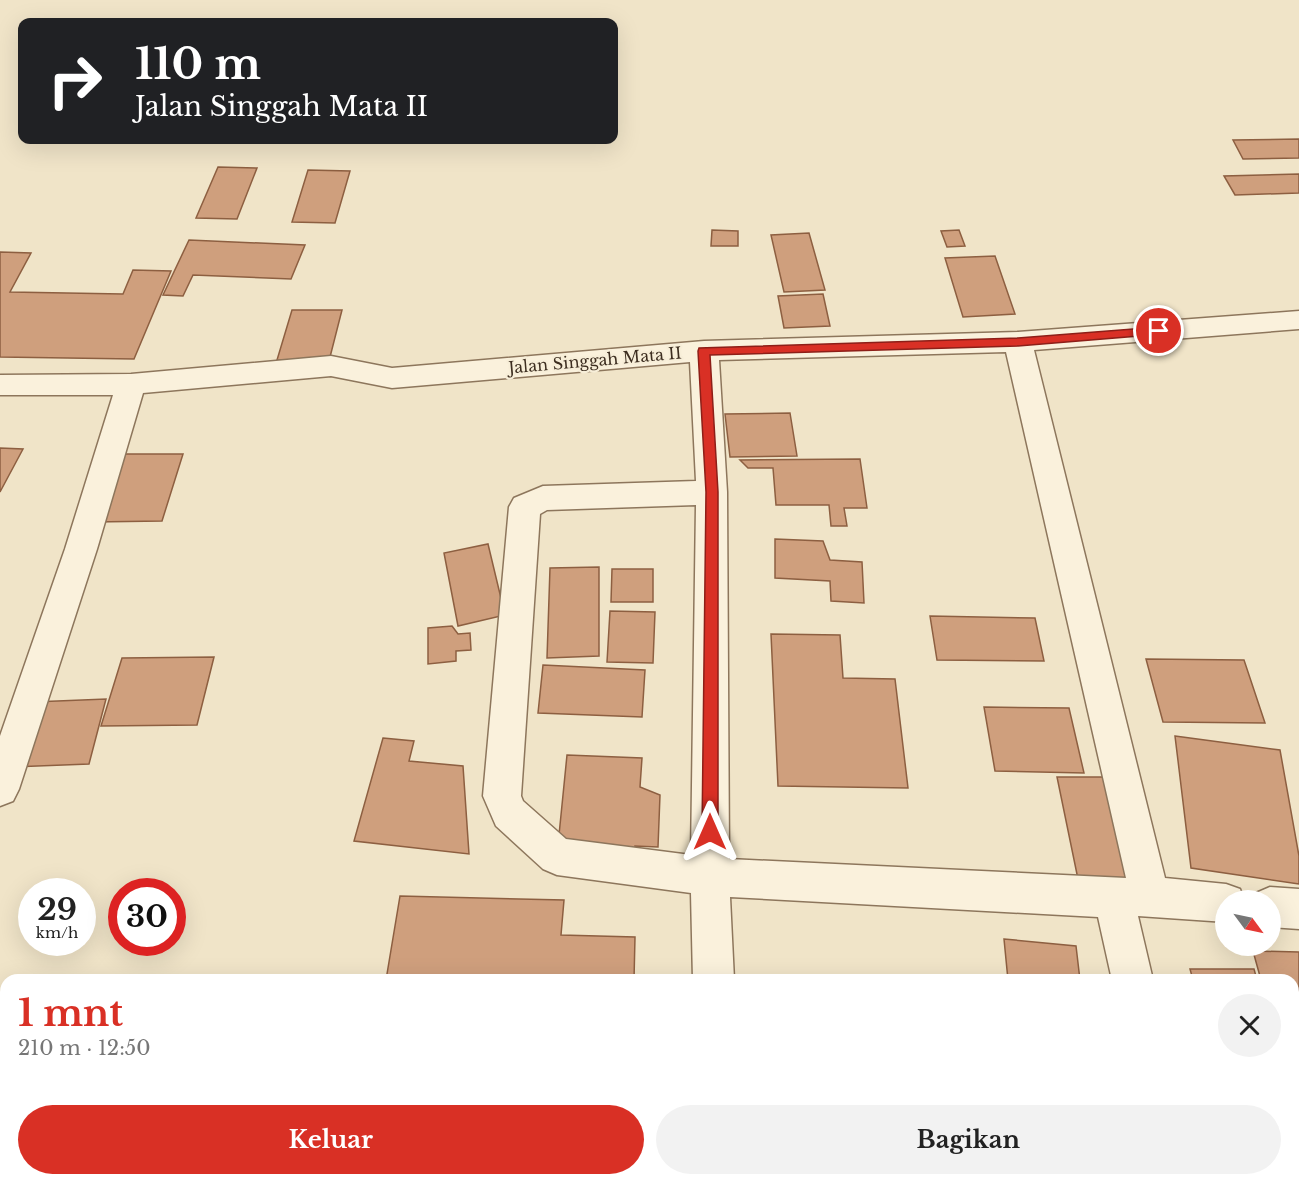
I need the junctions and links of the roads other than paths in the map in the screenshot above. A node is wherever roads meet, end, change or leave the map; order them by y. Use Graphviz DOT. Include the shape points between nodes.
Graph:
graph roads {
  1 [pos="1299,320"];
  2 [pos="1018,342"];
  3 [pos="704,351"];
  4 [pos="131,384"];
  5 [pos="0,385"];
  6 [pos="712,492"];
  7 [pos="0,789"];
  8 [pos="710,877"];
  9 [pos="1132,897"];
  10 [pos="1215,902"];
  11 [pos="1281,908"];
  12 [pos="1299,909"];
  13 [pos="714,974"];
  14 [pos="1133,974"];
  1 -- 2 [label="street, Jalan Singgah Mata II"];
  2 -- 3 [label="street, Jalan Singgah Mata II"];
  2 -- 9 [label="street"];
  3 -- 4 [label="street, Jalan Singgah Mata II" via="392,378 331,366"];
  3 -- 6 [label="street"];
  4 -- 5 [label="street, Jalan Singgah Mata II"];
  4 -- 7 [label="street" via="81,549"];
  6 -- 8 [label="street"];
  6 -- 8 [label="street" via="543,498 525,507 502,796 509,813 557,856"];
  8 -- 9 [label="street"];
  8 -- 13 [label="street"];
  9 -- 10 [label="street"];
  9 -- 14 [label="street"];
  11 -- 12 [label="street"];
}
